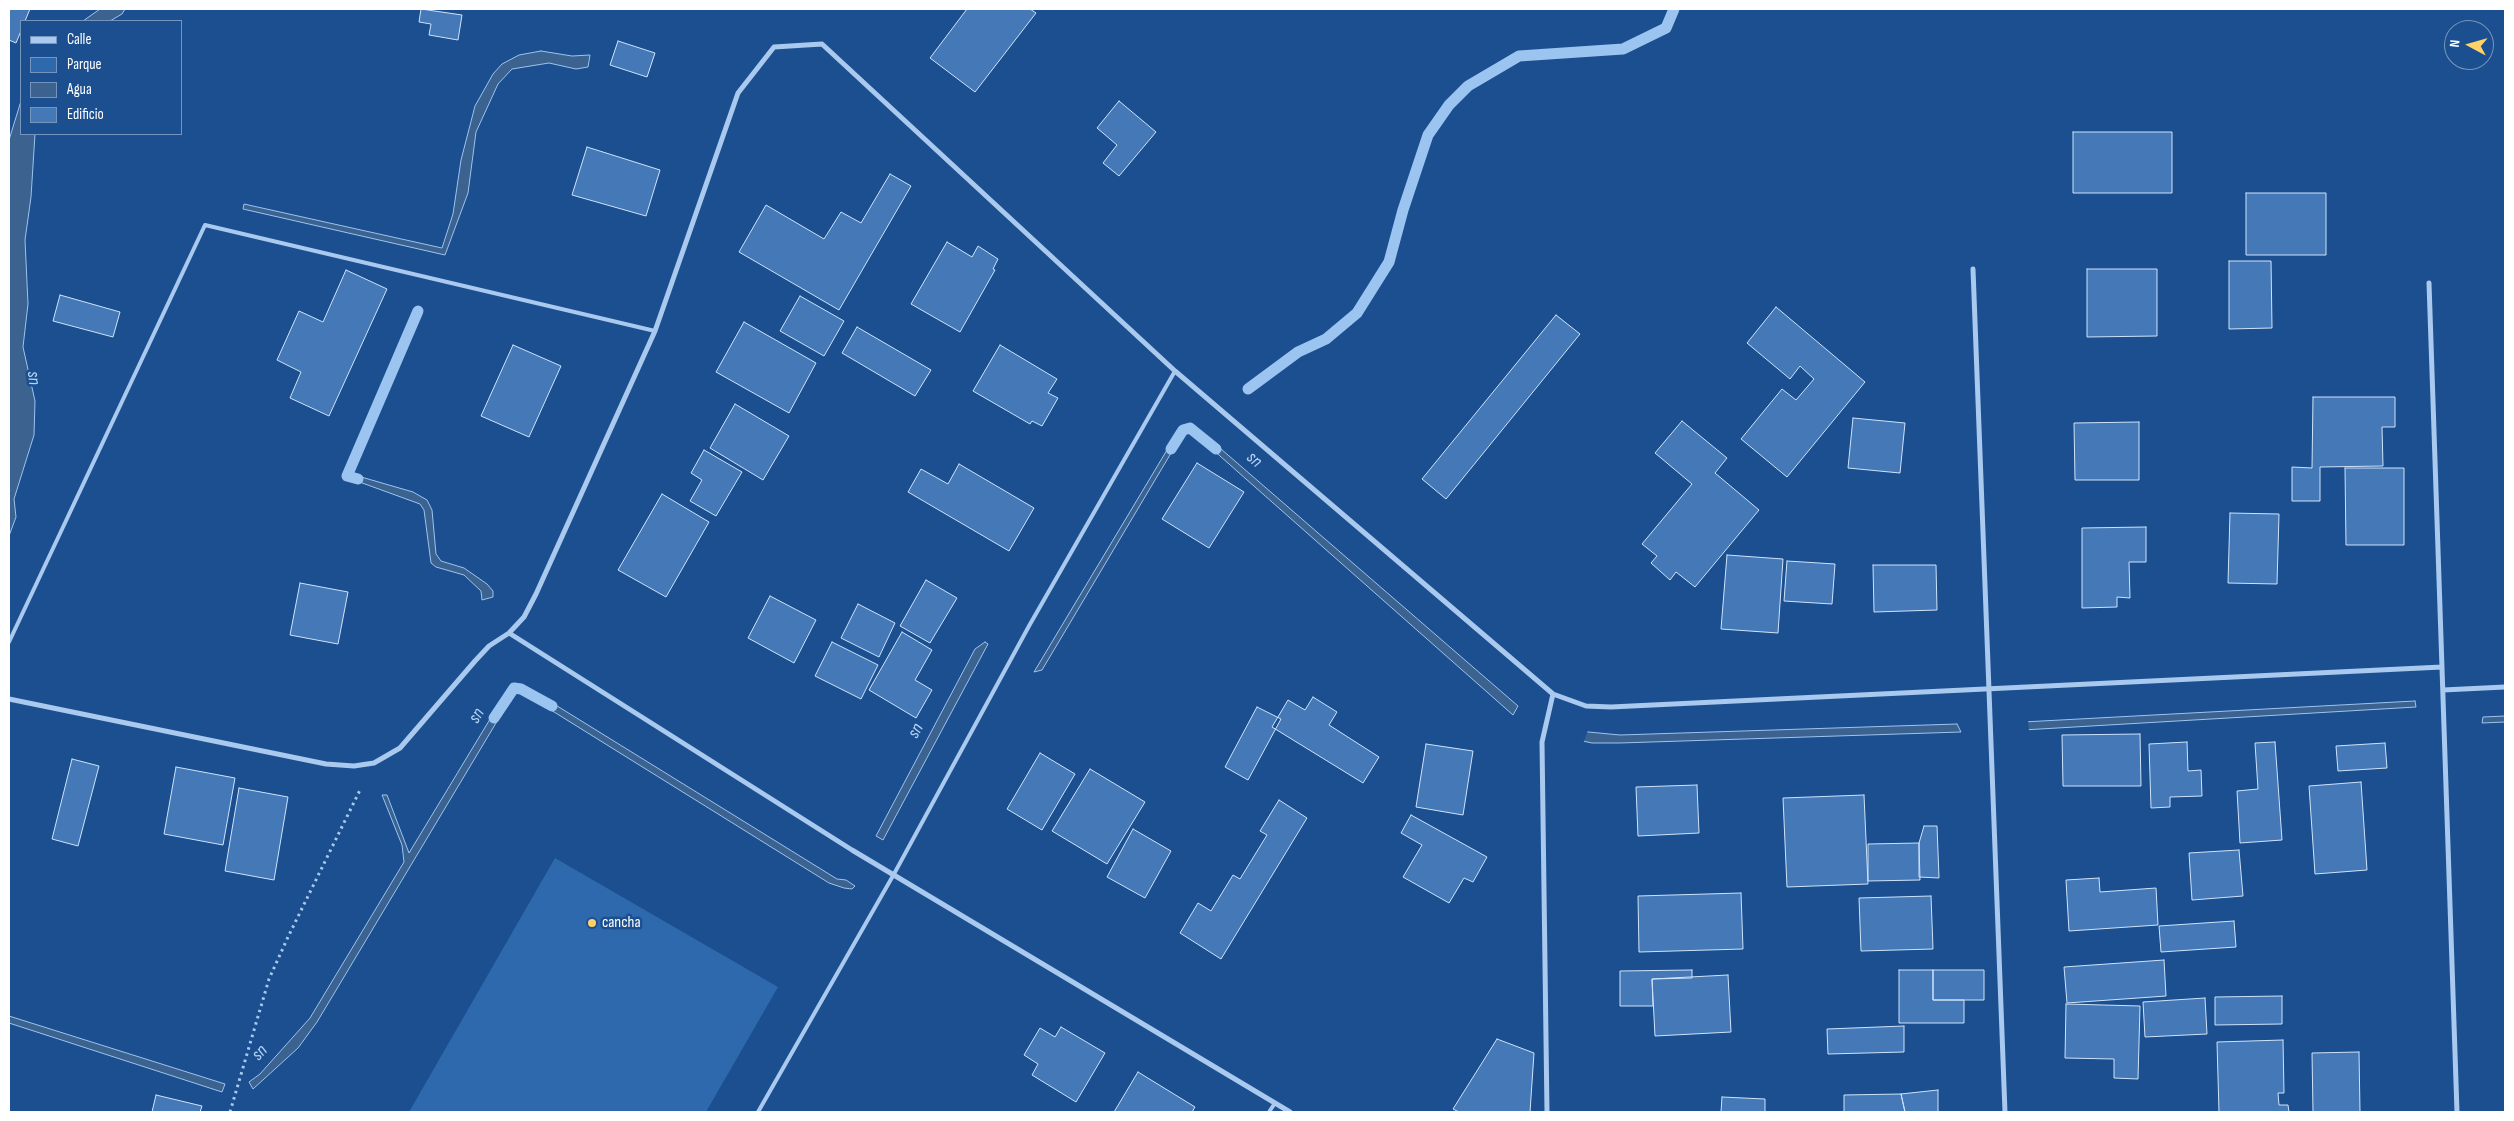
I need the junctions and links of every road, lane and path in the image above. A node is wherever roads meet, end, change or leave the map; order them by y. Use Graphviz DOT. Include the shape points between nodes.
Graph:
graph roads {
  1 [pos="1973,269"];
  2 [pos="2429,283"];
  3 [pos="655,331"];
  4 [pos="1175,371"];
  5 [pos="509,633"];
  6 [pos="9,642"];
  7 [pos="2442,667"];
  8 [pos="2505,687"];
  9 [pos="1989,688"];
  10 [pos="2443,690"];
  11 [pos="1553,694"];
  12 [pos="9,699"];
  13 [pos="374,763"];
  14 [pos="894,874"];
  15 [pos="1275,1103"];
  16 [pos="230,1112"];
  17 [pos="758,1112"];
  18 [pos="1270,1112"];
  19 [pos="1290,1112"];
  20 [pos="1547,1112"];
  21 [pos="2005,1112"];
  22 [pos="2457,1112"];
  1 -- 9 [label="street"];
  2 -- 7 [label="street"];
  3 -- 4 [label="street" via="738,93 774,47 822,44"];
  3 -- 5 [label="street" via="536,594 524,617"];
  3 -- 6 [label="lane" via="205,225"];
  4 -- 11 [label="street"];
  4 -- 14 [label="lane" via="1029,626"];
  5 -- 13 [label="street" via="489,646 400,748"];
  5 -- 14 [label="street"];
  7 -- 9 [label="street"];
  7 -- 10 [label="street"];
  8 -- 10 [label="street"];
  9 -- 11 [label="street" via="1611,707 1586,706"];
  9 -- 21 [label="street"];
  10 -- 22 [label="street"];
  11 -- 20 [label="street" via="1542,742"];
  12 -- 13 [label="street" via="326,764 354,766"];
  13 -- 16 [label="path" via="269,979"];
  14 -- 15 [label="street"];
  14 -- 17 [label="lane"];
  15 -- 18 [label="lane"];
  15 -- 19 [label="street"];
}
